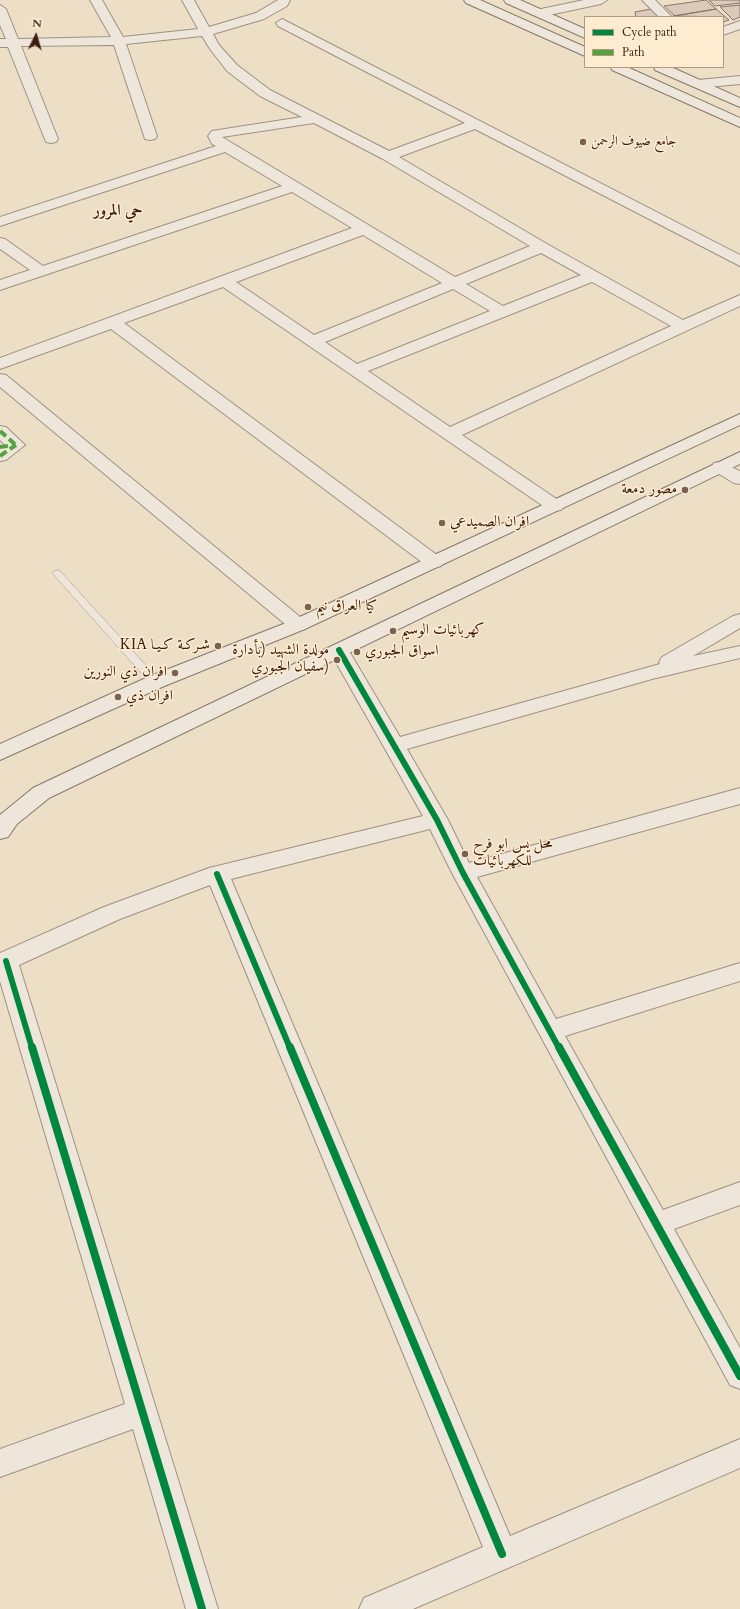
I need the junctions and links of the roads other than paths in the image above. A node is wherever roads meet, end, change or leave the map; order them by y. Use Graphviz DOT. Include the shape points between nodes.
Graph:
graph roads {
  1 [pos="96,0"];
  2 [pos="188,0"];
  3 [pos="284,0"];
  4 [pos="470,0"];
  5 [pos="509,0"];
  6 [pos="601,0"];
  7 [pos="648,0"];
  8 [pos="481,5"];
  9 [pos="0,10"];
  10 [pos="540,13"];
  11 [pos="665,16"];
  12 [pos="552,19"];
  13 [pos="282,23"];
  14 [pos="740,25"];
  15 [pos="527,26"];
  16 [pos="724,31"];
  17 [pos="206,32"];
  18 [pos="584,34"];
  19 [pos="119,41"];
  20 [pos="6,43"];
  21 [pos="584,52"];
  22 [pos="619,68"];
  23 [pos="662,68"];
  24 [pos="740,80"];
  25 [pos="698,84"];
  26 [pos="740,103"];
  27 [pos="316,119"];
  28 [pos="740,123"];
  29 [pos="475,124"];
  30 [pos="150,136"];
  31 [pos="51,139"];
  32 [pos="226,147"];
  33 [pos="388,156"];
  34 [pos="294,187"];
  35 [pos="0,222"];
  36 [pos="364,229"];
  37 [pos="0,242"];
  38 [pos="542,247"];
  39 [pos="740,261"];
  40 [pos="41,271"];
  41 [pos="592,276"];
  42 [pos="225,280"];
  43 [pos="454,283"];
  44 [pos="0,285"];
  45 [pos="740,300"];
  46 [pos="502,312"];
  47 [pos="112,322"];
  48 [pos="684,327"];
  49 [pos="313,340"];
  50 [pos="0,364"];
  51 [pos="356,370"];
  52 [pos="0,379"];
  53 [pos="740,419"];
  54 [pos="0,431"];
  55 [pos="449,434"];
  56 [pos="8,446"];
  57 [pos="0,456"];
  58 [pos="740,457"];
  59 [pos="720,467"];
  60 [pos="740,479"];
  61 [pos="555,506"];
  62 [pos="434,562"];
  63 [pos="57,573"];
  64 [pos="740,620"];
  65 [pos="298,626"];
  66 [pos="339,650"];
  67 [pos="740,652"];
  68 [pos="649,673"];
  69 [pos="155,682"];
  70 [pos="393,746"];
  71 [pos="0,753"];
  72 [pos="740,796"];
  73 [pos="437,820"];
  74 [pos="0,831"];
  75 [pos="463,873"];
  76 [pos="217,874"];
  77 [pos="3,964"];
  78 [pos="740,972"];
  79 [pos="550,1031"];
  80 [pos="740,1193"];
  81 [pos="656,1224"];
  82 [pos="740,1376"];
  83 [pos="142,1412"];
  84 [pos="740,1453"];
  85 [pos="0,1463"];
  86 [pos="502,1554"];
  87 [pos="202,1609"];
  88 [pos="375,1609"];
  1 -- 19 [label="street"];
  2 -- 17 [label="street"];
  3 -- 17 [label="street" via="283,4 260,16"];
  4 -- 8 [label="street"];
  5 -- 8 [label="street" via="500,6"];
  5 -- 10 [label="street"];
  6 -- 10 [label="street"];
  7 -- 11 [label="street"];
  8 -- 15 [label="street"];
  9 -- 20 [label="street"];
  10 -- 12 [label="street"];
  12 -- 15 [label="street" via="538,16 529,18 523,22"];
  12 -- 18 [label="street"];
  13 -- 29 [label="street"];
  14 -- 16 [label="street"];
  15 -- 21 [label="street"];
  17 -- 19 [label="street"];
  17 -- 27 [label="street" via="232,68 265,93"];
  19 -- 20 [label="street"];
  19 -- 30 [label="street"];
  20 -- 31 [label="street"];
  22 -- 28 [label="street"];
  23 -- 25 [label="street"];
  24 -- 25 [label="street"];
  25 -- 26 [label="street"];
  27 -- 32 [label="street" via="217,134 217,142"];
  27 -- 33 [label="street"];
  29 -- 33 [label="street"];
  29 -- 39 [label="street"];
  32 -- 34 [label="street"];
  32 -- 35 [label="street"];
  33 -- 38 [label="street"];
  34 -- 36 [label="street"];
  34 -- 40 [label="street"];
  36 -- 42 [label="street"];
  36 -- 43 [label="street"];
  37 -- 40 [label="street"];
  38 -- 41 [label="street"];
  38 -- 43 [label="street"];
  40 -- 44 [label="street"];
  41 -- 46 [label="street"];
  41 -- 48 [label="street"];
  42 -- 47 [label="street"];
  42 -- 49 [label="street"];
  43 -- 46 [label="street"];
  43 -- 49 [label="street"];
  45 -- 48 [label="street"];
  46 -- 51 [label="street"];
  47 -- 50 [label="street"];
  47 -- 62 [label="street"];
  48 -- 55 [label="street"];
  49 -- 51 [label="street"];
  51 -- 55 [label="street"];
  52 -- 65 [label="street"];
  53 -- 61 [label="street"];
  54 -- 56 [label="street"];
  55 -- 61 [label="street"];
  56 -- 57 [label="street"];
  58 -- 59 [label="street"];
  59 -- 60 [label="street"];
  59 -- 66 [label="street"];
  61 -- 62 [label="street"];
  62 -- 65 [label="street"];
  63 -- 69 [label="lane"];
  64 -- 68 [label="street"];
  65 -- 69 [label="street"];
  66 -- 70 [label="street"];
  66 -- 74 [label="street" via="41,793 9,819"];
  67 -- 68 [label="street"];
  68 -- 70 [label="street"];
  69 -- 71 [label="street"];
  70 -- 73 [label="street"];
  72 -- 75 [label="street"];
  73 -- 75 [label="street"];
  73 -- 76 [label="street"];
  75 -- 79 [label="street"];
  76 -- 77 [label="street" via="112,913"];
  76 -- 86 [label="street"];
  77 -- 83 [label="street"];
  78 -- 79 [label="street"];
  79 -- 81 [label="street"];
  80 -- 81 [label="street"];
  81 -- 82 [label="street"];
  83 -- 85 [label="street"];
  83 -- 87 [label="street"];
  84 -- 86 [label="street"];
  86 -- 88 [label="street"];
}
